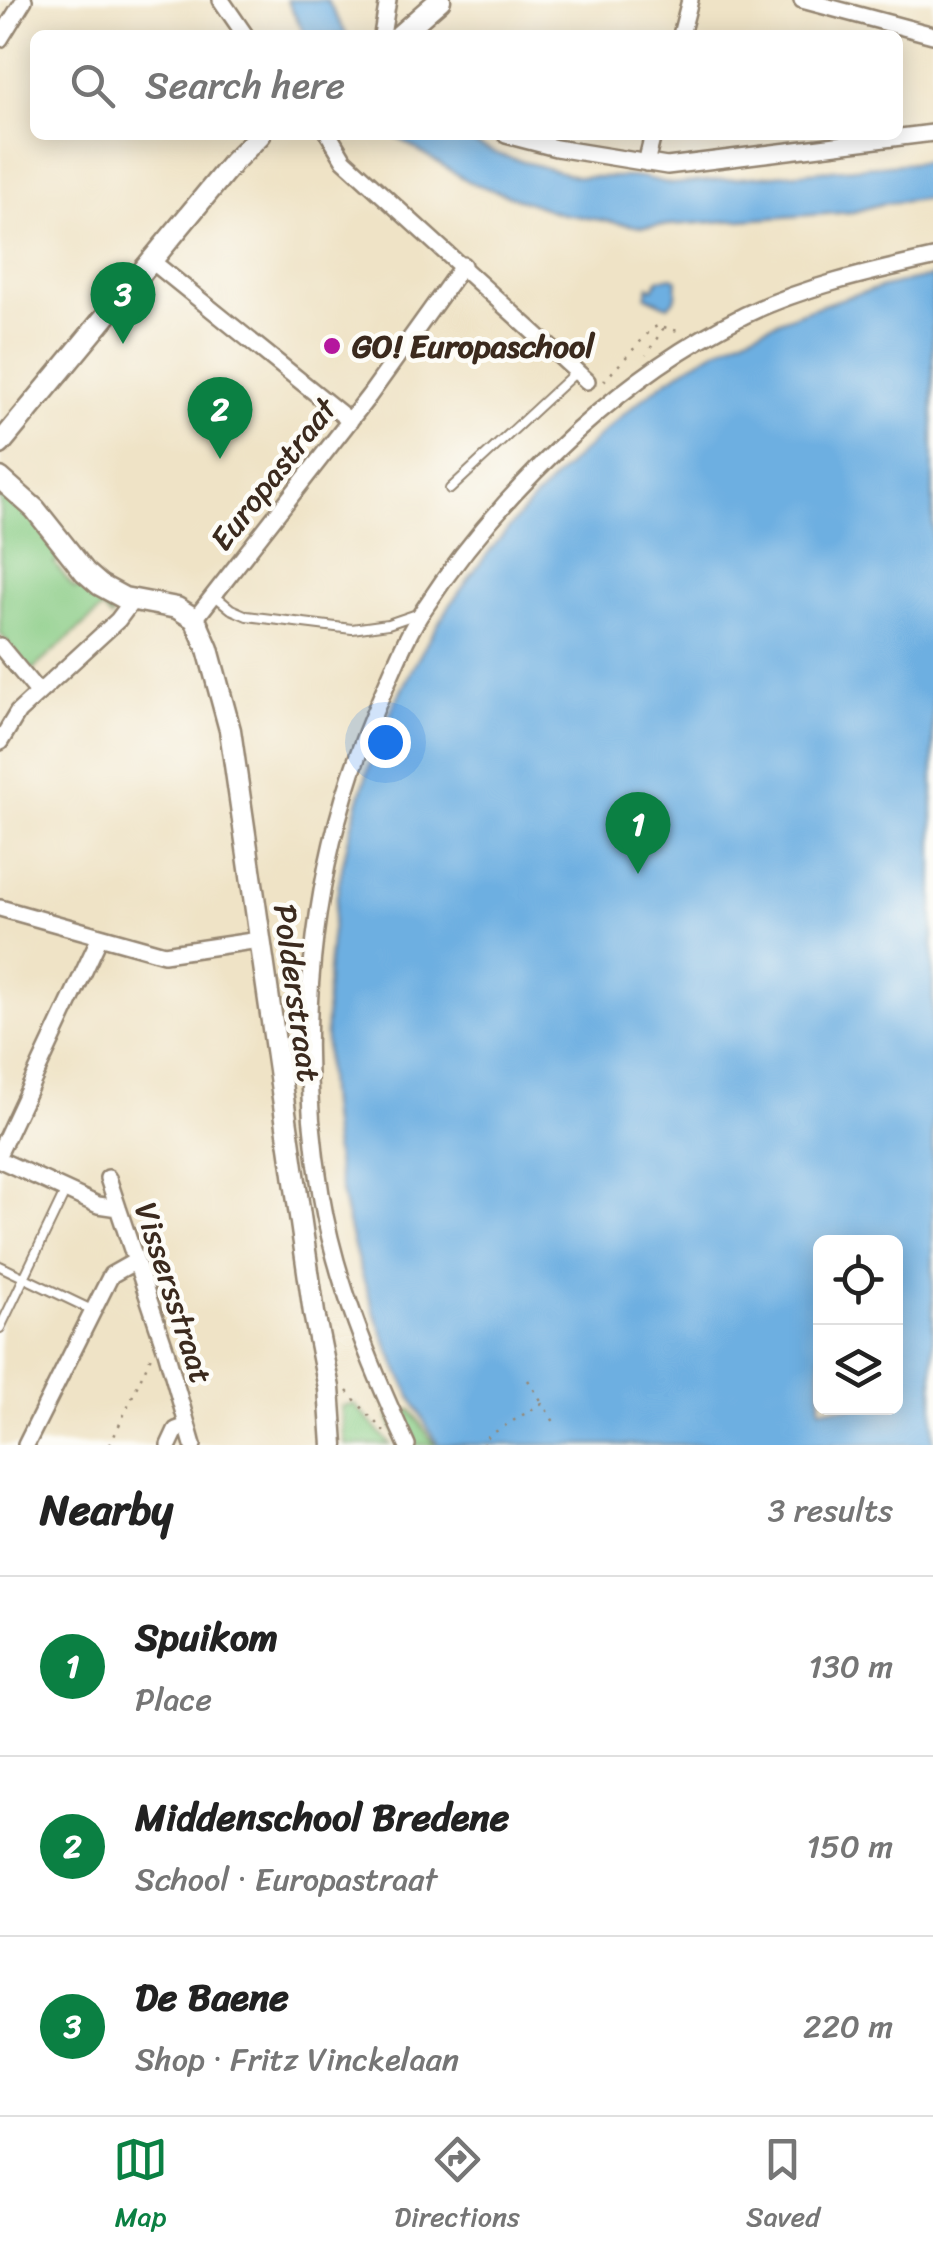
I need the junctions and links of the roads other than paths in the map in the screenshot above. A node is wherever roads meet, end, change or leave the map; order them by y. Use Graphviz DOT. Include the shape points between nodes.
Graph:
graph roads {
  1 [pos="24,0"];
  2 [pos="221,0"];
  3 [pos="388,0"];
  4 [pos="440,0"];
  5 [pos="690,0"];
  6 [pos="802,0"];
  7 [pos="242,30"];
  8 [pos="383,30"];
  9 [pos="406,30"];
  10 [pos="682,30"];
  11 [pos="933,35"];
  12 [pos="0,40"];
  13 [pos="933,133"];
  14 [pos="903,137"];
  15 [pos="255,140"];
  16 [pos="332,140"];
  17 [pos="525,140"];
  18 [pos="653,140"];
  19 [pos="882,140"];
  20 [pos="646,163"];
  21 [pos="933,258"];
  22 [pos="152,262"];
  23 [pos="463,265"];
  24 [pos="582,376"];
  25 [pos="350,421"];
  26 [pos="0,444"];
  27 [pos="0,478"];
  28 [pos="450,490"];
  29 [pos="214,595"];
  30 [pos="132,600"];
  31 [pos="422,612"];
  32 [pos="195,619"];
  33 [pos="0,646"];
  34 [pos="38,692"];
  35 [pos="0,742"];
  36 [pos="0,908"];
  37 [pos="100,937"];
  38 [pos="259,940"];
  39 [pos="0,1151"];
  40 [pos="0,1160"];
  41 [pos="108,1178"];
  42 [pos="66,1190"];
  43 [pos="118,1208"];
  44 [pos="134,1262"];
  45 [pos="0,1266"];
  46 [pos="24,1278"];
  47 [pos="94,1311"];
  48 [pos="0,1328"];
  49 [pos="187,1426"];
  50 [pos="26,1445"];
  51 [pos="168,1445"];
  52 [pos="193,1445"];
  53 [pos="333,1445"];
  54 [pos="407,1445"];
  1 -- 12 [label="street"];
  2 -- 7 [label="street"];
  3 -- 8 [label="street"];
  4 -- 9 [label="street"];
  5 -- 10 [label="street"];
  6 -- 11 [label="street"];
  13 -- 14 [label="street"];
  15 -- 22 [label="street"];
  16 -- 23 [label="street" via="344,160"];
  17 -- 20 [label="street"];
  18 -- 20 [label="street"];
  19 -- 20 [label="street" via="705,164"];
  21 -- 31 [label="street" via="747,314 625,388 549,456 473,539"];
  22 -- 25 [label="street"];
  22 -- 26 [label="street"];
  23 -- 24 [label="street"];
  23 -- 25 [label="street, Europastraat"];
  24 -- 28 [label="lane"];
  25 -- 29 [label="street, Europastraat"];
  27 -- 30 [label="street" via="92,579"];
  29 -- 31 [label="lane" via="247,616 352,629"];
  29 -- 32 [label="street, Europastraat"];
  30 -- 32 [label="street" via="168,604"];
  30 -- 34 [label="street"];
  31 -- 54 [label="street" via="376,707 338,814 318,916 307,1054 321,1196 336,1257"];
  32 -- 38 [label="street, Polderstraat" via="227,716"];
  33 -- 34 [label="street"];
  34 -- 35 [label="street"];
  36 -- 37 [label="street"];
  37 -- 38 [label="street" via="164,954"];
  37 -- 39 [label="street"];
  38 -- 53 [label="street, Polderstraat"];
  40 -- 42 [label="street"];
  41 -- 43 [label="street, Vissersstraat"];
  42 -- 43 [label="street"];
  42 -- 46 [label="lane"];
  43 -- 44 [label="street, Vissersstraat"];
  44 -- 47 [label="street" via="111,1275"];
  44 -- 49 [label="street, Vissersstraat"];
  45 -- 46 [label="lane"];
  46 -- 47 [label="lane"];
  46 -- 48 [label="lane"];
  47 -- 50 [label="street"];
  49 -- 51 [label="street, Vissersstraat"];
  49 -- 52 [label="street, Vissersstraat"];
}
